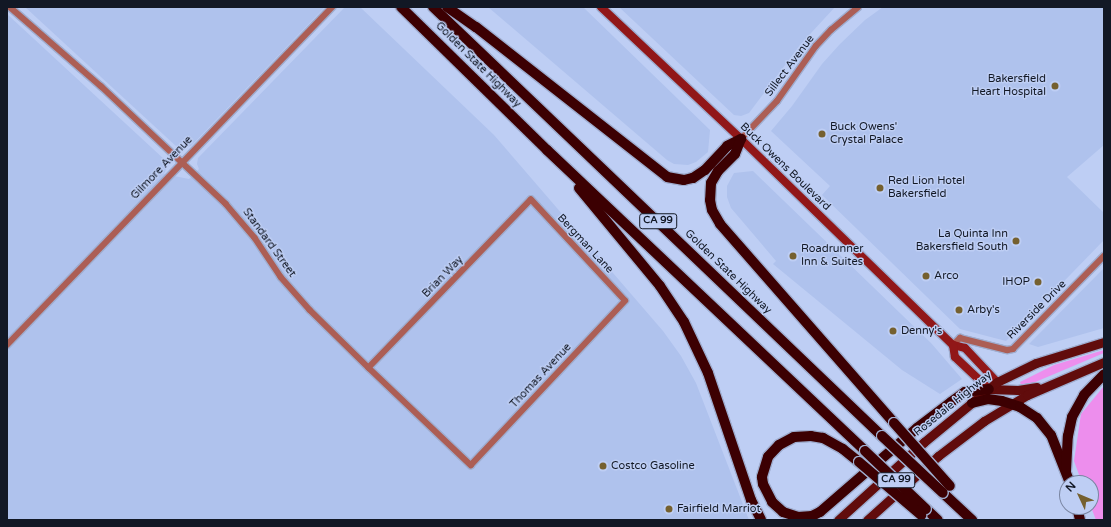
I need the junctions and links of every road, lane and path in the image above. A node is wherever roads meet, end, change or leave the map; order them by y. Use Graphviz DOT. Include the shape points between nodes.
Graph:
graph roads {
  1 [pos="10,7"];
  2 [pos="332,7"];
  3 [pos="402,7"];
  4 [pos="433,7"];
  5 [pos="447,7"];
  6 [pos="601,7"];
  7 [pos="858,7"];
  8 [pos="741,139"];
  9 [pos="547,150"];
  10 [pos="182,161"];
  11 [pos="531,200"];
  12 [pos="1104,256"];
  13 [pos="625,301"];
  14 [pos="1104,342"];
  15 [pos="7,345"];
  16 [pos="952,345"];
  17 [pos="1104,362"];
  18 [pos="369,368"];
  19 [pos="1104,374"];
  20 [pos="1046,386"];
  21 [pos="994,390"];
  22 [pos="972,403"];
  23 [pos="1012,404"];
  24 [pos="984,421"];
  25 [pos="471,465"];
  26 [pos="1066,471"];
  27 [pos="1067,475"];
  28 [pos="946,490"];
  29 [pos="925,515"];
  30 [pos="761,520"];
  31 [pos="838,520"];
  32 [pos="867,520"];
  33 [pos="938,520"];
  34 [pos="972,520"];
  1 -- 10 [label="street, Standard Street"];
  2 -- 10 [label="street, Gilmore Avenue"];
  3 -- 9 [label="highway, Golden State Highway / CA 99"];
  4 -- 28 [label="highway, Golden State Highway / CA 99, bridge" via="882,436"];
  5 -- 8 [label="highway" via="667,177 684,180 693,178 705,170 727,146"];
  6 -- 8 [label="main road, Buck Owens Boulevard"];
  7 -- 8 [label="street, Sillect Avenue" via="816,46 777,101"];
  8 -- 16 [label="main road, Buck Owens Boulevard"];
  8 -- 28 [label="highway, bridge" via="735,154 718,171 711,183 712,210 730,235 894,423"];
  9 -- 29 [label="highway, Golden State Highway / CA 99, bridge" via="865,451"];
  9 -- 30 [label="highway" via="660,286 684,322 708,373 751,500"];
  10 -- 15 [label="street, Gilmore Avenue"];
  10 -- 18 [label="street, Standard Street" via="241,220 300,299"];
  11 -- 13 [label="street, Bergman Lane"];
  11 -- 18 [label="street, Brian Way"];
  12 -- 16 [label="street, Riverside Drive" via="1013,349 1007,350 960,338"];
  13 -- 25 [label="street, Thomas Avenue"];
  14 -- 21 [label="main road, Rosedale Highway" via="1036,363"];
  16 -- 21 [label="main road, Buck Owens Boulevard" via="954,358"];
  16 -- 21 [label="main road, Buck Owens Boulevard" via="965,348"];
  17 -- 20 [label="main road"];
  18 -- 25 [label="street, Standard Street"];
  19 -- 26 [label="highway" via="1084,395 1072,417"];
  20 -- 21 [label="main road"];
  20 -- 23 [label="main road"];
  21 -- 22 [label="highway"];
  21 -- 23 [label="highway"];
  21 -- 24 [label="main road"];
  21 -- 29 [label="highway, bridge" via="965,392 917,428 820,512 812,516 798,517 783,512 772,502 762,477 768,457 779,445 794,437 822,438 843,449 860,462"];
  22 -- 31 [label="main road, Rosedale Highway" via="924,442"];
  23 -- 24 [label="main road"];
  23 -- 26 [label="highway" via="1029,412 1045,426"];
  24 -- 32 [label="main road" via="938,456"];
  26 -- 27 [label="highway"];
  28 -- 34 [label="highway, Golden State Highway / CA 99" via="957,506"];
  29 -- 33 [label="highway, Golden State Highway / CA 99"];
}
